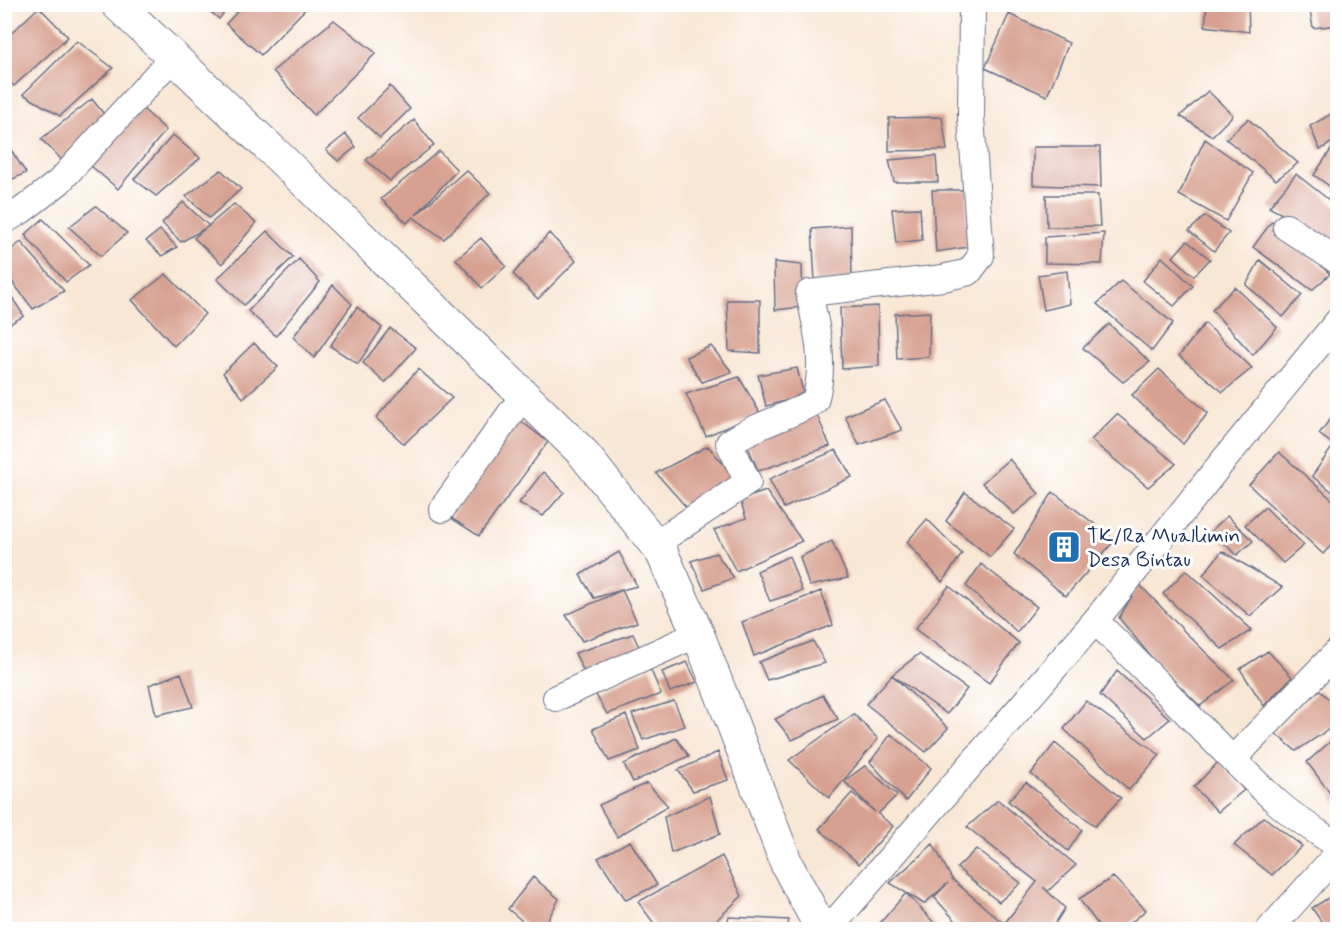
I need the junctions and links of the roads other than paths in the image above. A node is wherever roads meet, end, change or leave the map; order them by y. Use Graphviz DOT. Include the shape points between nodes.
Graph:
graph roads {
  1 [pos="117,4"];
  2 [pos="972,4"];
  3 [pos="174,56"];
  4 [pos="4,221"];
  5 [pos="1286,227"];
  6 [pos="1338,261"];
  7 [pos="1338,321"];
  8 [pos="523,396"];
  9 [pos="442,509"];
  10 [pos="655,544"];
  11 [pos="1095,621"];
  12 [pos="698,634"];
  13 [pos="1338,651"];
  14 [pos="556,698"];
  15 [pos="1233,759"];
  16 [pos="1338,846"];
  17 [pos="1338,853"];
  18 [pos="822,930"];
  19 [pos="828,930"];
  20 [pos="1269,930"];
  1 -- 3 [label="street"];
  2 -- 10 [label="street" via="971,118 981,256 969,272 943,278 809,293 819,343 821,382 815,401 729,443 748,482"];
  3 -- 4 [label="street" via="59,182"];
  3 -- 8 [label="street"];
  5 -- 6 [label="street"];
  7 -- 11 [label="street"];
  8 -- 9 [label="street"];
  8 -- 10 [label="street" via="582,452"];
  10 -- 12 [label="street"];
  11 -- 15 [label="street"];
  11 -- 19 [label="street"];
  12 -- 14 [label="street"];
  12 -- 18 [label="street" via="787,866"];
  13 -- 15 [label="street"];
  15 -- 16 [label="street" via="1280,805"];
  17 -- 20 [label="street"];
}
